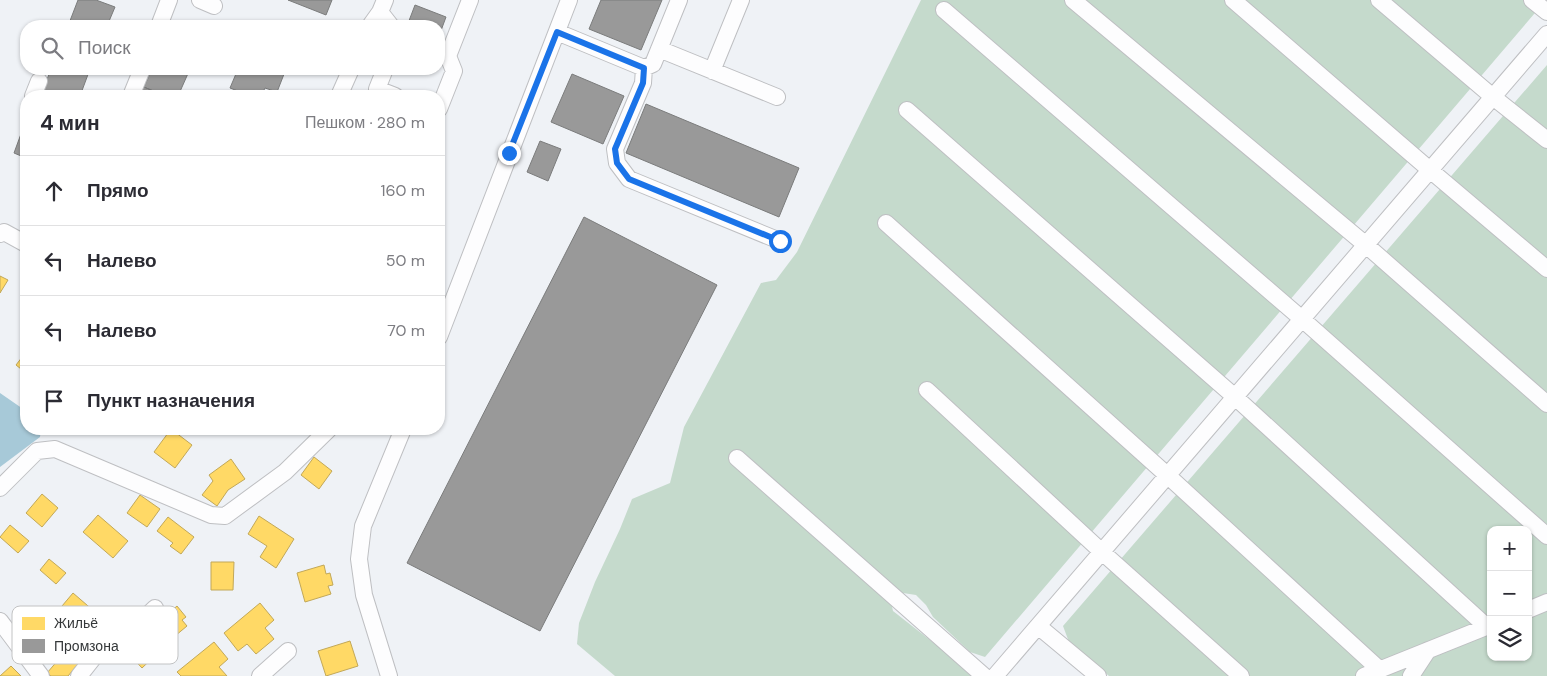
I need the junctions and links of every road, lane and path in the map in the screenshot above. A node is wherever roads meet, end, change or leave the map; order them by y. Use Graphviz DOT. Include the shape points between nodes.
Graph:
graph roads {
  1 [pos="470,0"];
  2 [pos="569,0"];
  3 [pos="679,0"];
  4 [pos="741,0"];
  5 [pos="1073,0"];
  6 [pos="1233,0"];
  7 [pos="1379,0"];
  8 [pos="1532,0"];
  9 [pos="164,2"];
  10 [pos="382,6"];
  11 [pos="944,10"];
  12 [pos="1547,12"];
  13 [pos="160,20"];
  14 [pos="374,20"];
  15 [pos="388,20"];
  16 [pos="557,32"];
  17 [pos="1547,34"];
  18 [pos="659,49"];
  19 [pos="445,50"];
  20 [pos="445,57"];
  21 [pos="644,68"];
  22 [pos="712,70"];
  23 [pos="140,75"];
  24 [pos="348,75"];
  25 [pos="383,75"];
  26 [pos="39,81"];
  27 [pos="35,90"];
  28 [pos="133,90"];
  29 [pos="342,90"];
  30 [pos="380,90"];
  31 [pos="445,94"];
  32 [pos="777,97"];
  33 [pos="1493,97"];
  34 [pos="907,110"];
  35 [pos="1547,140"];
  36 [pos="1430,170"];
  37 [pos="886,223"];
  38 [pos="0,234"];
  39 [pos="20,241"];
  40 [pos="780,241"];
  41 [pos="1366,245"];
  42 [pos="1547,269"];
  43 [pos="1302,319"];
  44 [pos="445,322"];
  45 [pos="927,390"];
  46 [pos="1235,397"];
  47 [pos="1547,404"];
  48 [pos="323,435"];
  49 [pos="395,435"];
  50 [pos="737,458"];
  51 [pos="1167,475"];
  52 [pos="0,488"];
  53 [pos="1547,536"];
  54 [pos="1102,552"];
  55 [pos="1547,602"];
  56 [pos="1532,608"];
  57 [pos="0,620"];
  58 [pos="1487,624"];
  59 [pos="1038,626"];
  60 [pos="1487,627"];
  61 [pos="12,636"];
  62 [pos="1428,650"];
  63 [pos="288,652"];
  64 [pos="32,664"];
  65 [pos="88,664"];
  66 [pos="1380,670"];
  67 [pos="41,676"];
  68 [pos="78,676"];
  69 [pos="260,676"];
  70 [pos="389,676"];
  71 [pos="984,676"];
  72 [pos="995,676"];
  73 [pos="1098,676"];
  74 [pos="1241,676"];
  75 [pos="1364,676"];
  76 [pos="1411,676"];
  1 -- 19 [label="street"];
  2 -- 16 [label="street"];
  3 -- 18 [label="street"];
  4 -- 22 [label="street"];
  5 -- 41 [label="street"];
  6 -- 36 [label="street"];
  7 -- 33 [label="street"];
  8 -- 12 [label="street"];
  9 -- 13 [label="street"];
  10 -- 14 [label="street"];
  10 -- 15 [label="street"];
  11 -- 43 [label="street"];
  16 -- 21 [label="street"];
  16 -- 44 [label="street"];
  17 -- 33 [label="street"];
  18 -- 21 [label="street" via="653,64"];
  18 -- 22 [label="street"];
  20 -- 31 [label="street" via="454,71"];
  21 -- 40 [label="street" via="643,83 615,149 617,163 629,179"];
  22 -- 32 [label="street"];
  23 -- 28 [label="street"];
  24 -- 29 [label="street"];
  25 -- 30 [label="street" via="377,89"];
  26 -- 27 [label="street"];
  33 -- 35 [label="street"];
  33 -- 36 [label="street"];
  34 -- 46 [label="street"];
  36 -- 41 [label="street"];
  36 -- 42 [label="street"];
  37 -- 51 [label="street"];
  38 -- 39 [label="street" via="4,232"];
  41 -- 43 [label="street"];
  41 -- 47 [label="street"];
  43 -- 46 [label="street"];
  43 -- 53 [label="street"];
  45 -- 54 [label="street"];
  46 -- 51 [label="street"];
  46 -- 58 [label="street"];
  48 -- 52 [label="street" via="285,472 225,516 211,516 55,449 37,451"];
  49 -- 70 [label="street" via="364,526 359,559 364,596"];
  50 -- 71 [label="street"];
  51 -- 54 [label="street"];
  51 -- 66 [label="street"];
  54 -- 59 [label="street"];
  54 -- 74 [label="street"];
  55 -- 56 [label="street"];
  57 -- 61 [label="street"];
  59 -- 72 [label="street"];
  59 -- 73 [label="street"];
  60 -- 62 [label="street"];
  62 -- 66 [label="street"];
  62 -- 76 [label="street"];
  63 -- 69 [label="street"];
  64 -- 67 [label="street"];
  65 -- 68 [label="street"];
  66 -- 75 [label="street"];
}
